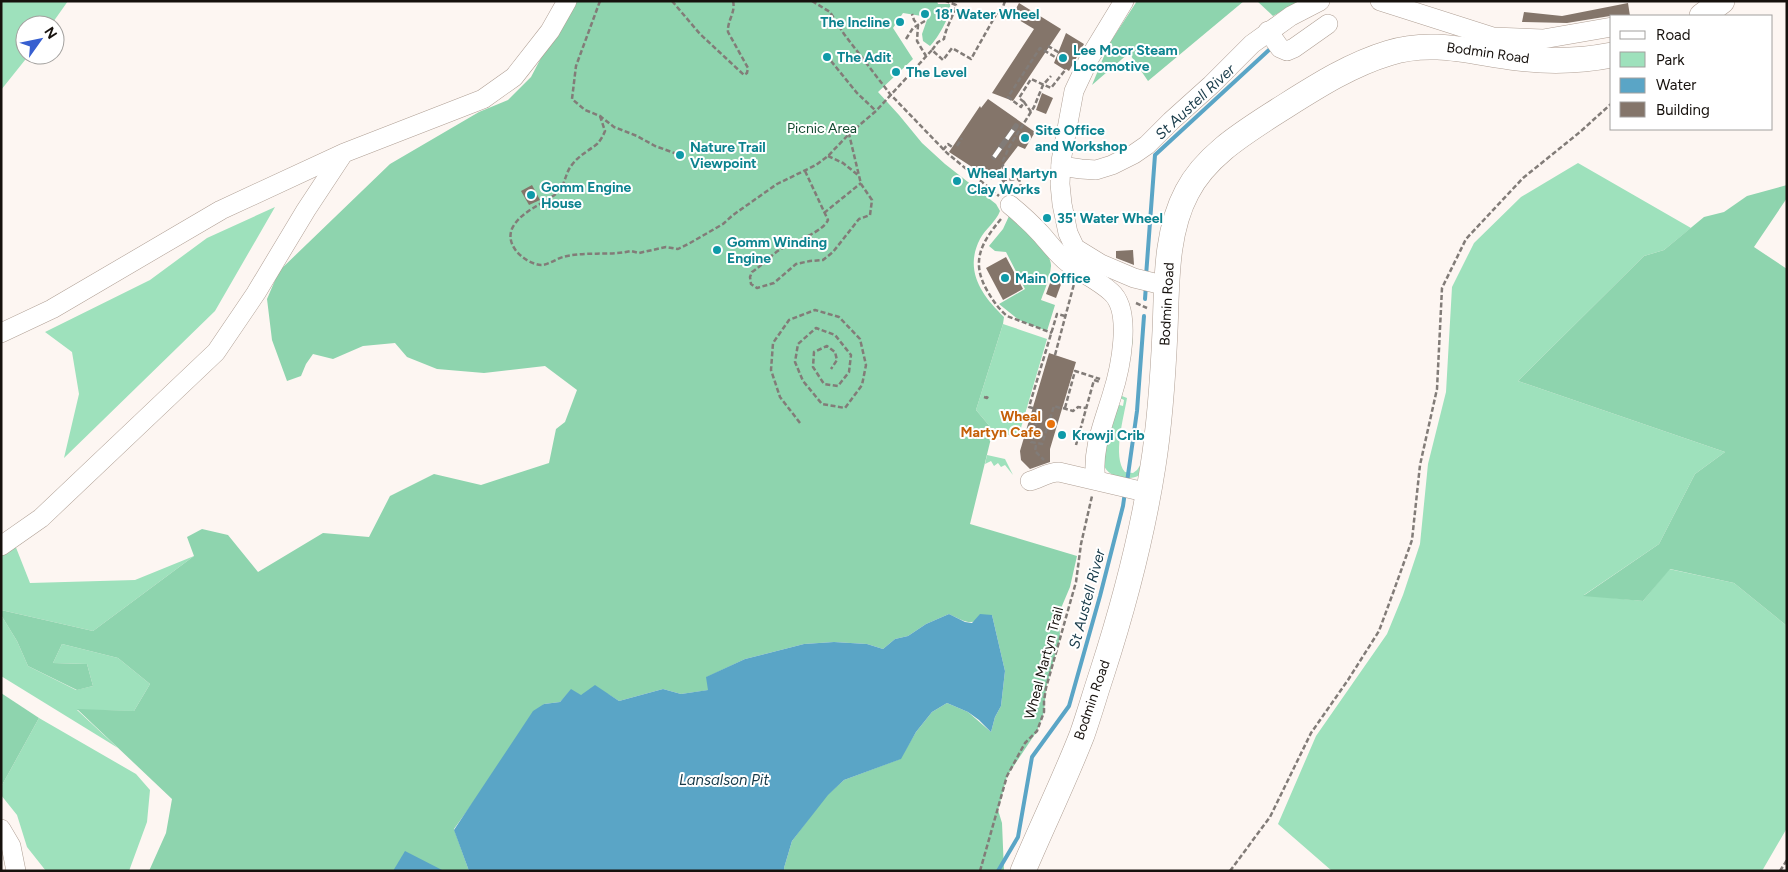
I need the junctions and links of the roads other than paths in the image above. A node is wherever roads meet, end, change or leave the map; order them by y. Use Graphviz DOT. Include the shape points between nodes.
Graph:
graph roads {
  1 [pos="567,1"];
  2 [pos="1124,1"];
  3 [pos="1320,1"];
  4 [pos="1380,1"];
  5 [pos="1722,1"];
  6 [pos="1703,15"];
  7 [pos="1328,24"];
  8 [pos="1610,27"];
  9 [pos="1268,31"];
  10 [pos="1610,54"];
  11 [pos="344,152"];
  12 [pos="1061,166"];
  13 [pos="1010,205"];
  14 [pos="1154,283"];
  15 [pos="1,333"];
  16 [pos="1096,480"];
  17 [pos="1030,481"];
  18 [pos="1136,490"];
  19 [pos="1,546"];
  20 [pos="1,829"];
  21 [pos="16,871"];
  22 [pos="1022,871"];
  1 -- 11 [label="lane" via="550,31 514,77 483,99"];
  2 -- 12 [label="lane" via="1074,90"];
  3 -- 9 [label="lane"];
  4 -- 8 [label="lane" via="1493,37 1543,38"];
  5 -- 6 [label="main road"];
  7 -- 9 [label="lane" via="1287,51 1280,48"];
  9 -- 12 [label="lane" via="1134,154 1096,170"];
  10 -- 14 [label="main road, Bodmin Road" via="1546,60 1425,46 1380,56 1334,77 1234,141 1195,178 1186,193"];
  11 -- 15 [label="lane" via="221,210 52,309"];
  11 -- 19 [label="lane" via="216,352 41,518"];
  12 -- 14 [label="lane" via="1062,204 1068,233 1076,248 1101,264"];
  13 -- 16 [label="lane" via="1066,261 1112,292 1120,302 1122,346 1110,383 1096,449"];
  14 -- 18 [label="main road, Bodmin Road" via="1166,317 1158,427"];
  16 -- 17 [label="lane" via="1051,472"];
  16 -- 18 [label="lane"];
  18 -- 22 [label="main road, Bodmin Road" via="1132,575 1082,735"];
  20 -- 21 [label="lane" via="11,846"];
}
